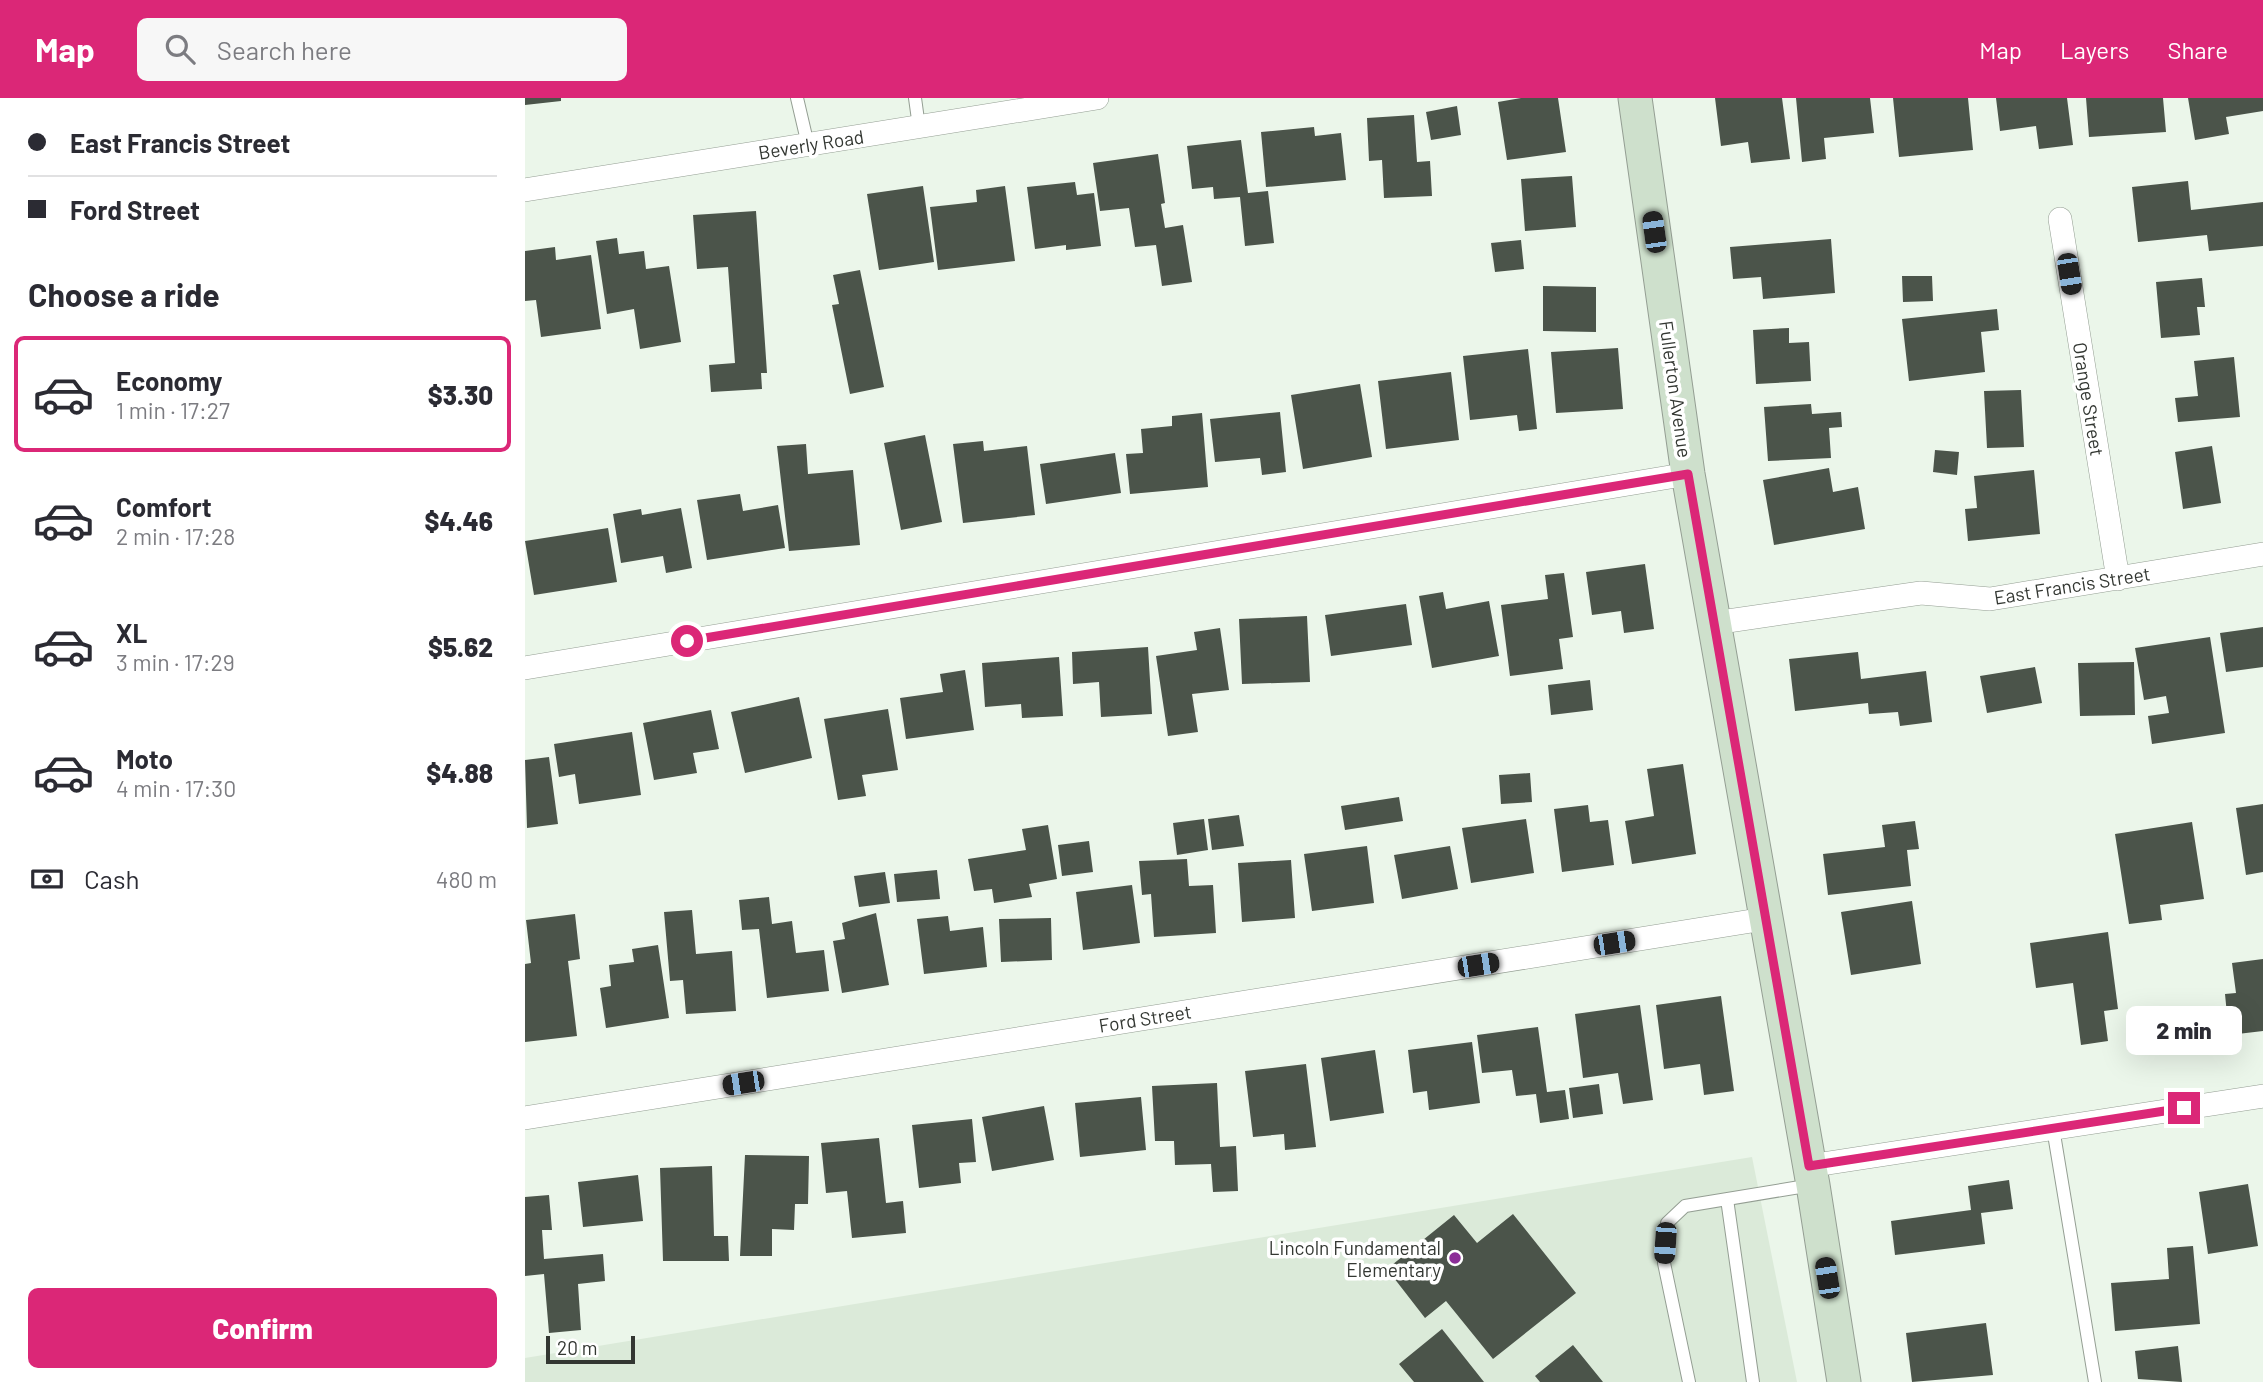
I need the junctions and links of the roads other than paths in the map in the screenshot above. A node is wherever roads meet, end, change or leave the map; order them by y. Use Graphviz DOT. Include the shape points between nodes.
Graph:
graph roads {
  1 [pos="797,98"];
  2 [pos="915,98"];
  3 [pos="1097,98"];
  4 [pos="1635,98"];
  5 [pos="919,127"];
  6 [pos="808,145"];
  7 [pos="525,190"];
  8 [pos="2060,219"];
  9 [pos="1688,474"];
  10 [pos="2263,554"];
  11 [pos="2118,579"];
  12 [pos="1714,624"];
  13 [pos="525,668"];
  14 [pos="1765,919"];
  15 [pos="2263,1096"];
  16 [pos="525,1118"];
  17 [pos="2053,1128"];
  18 [pos="1811,1175"];
  19 [pos="1727,1199"];
  20 [pos="1689,1382"];
  21 [pos="1753,1382"];
  22 [pos="1844,1382"];
  23 [pos="2095,1382"];
  1 -- 6 [label="lane"];
  2 -- 5 [label="lane"];
  3 -- 5 [label="street, Beverly Road"];
  4 -- 9 [label="main road, Fullerton Avenue"];
  5 -- 6 [label="street, Beverly Road"];
  6 -- 7 [label="street, Beverly Road"];
  8 -- 11 [label="street, Orange Street"];
  9 -- 12 [label="main road, Fullerton Avenue"];
  9 -- 13 [label="street"];
  10 -- 11 [label="street, East Francis Street"];
  11 -- 12 [label="street, East Francis Street" via="1990,599 1921,593"];
  12 -- 14 [label="main road, Fullerton Avenue"];
  14 -- 16 [label="street, Ford Street"];
  14 -- 18 [label="main road, Fullerton Avenue"];
  15 -- 17 [label="street"];
  17 -- 18 [label="street"];
  17 -- 23 [label="lane"];
  18 -- 19 [label="lane"];
  18 -- 22 [label="main road, Fullerton Avenue"];
  19 -- 20 [label="lane" via="1685,1206 1667,1223 1664,1263"];
  19 -- 21 [label="lane"];
}
